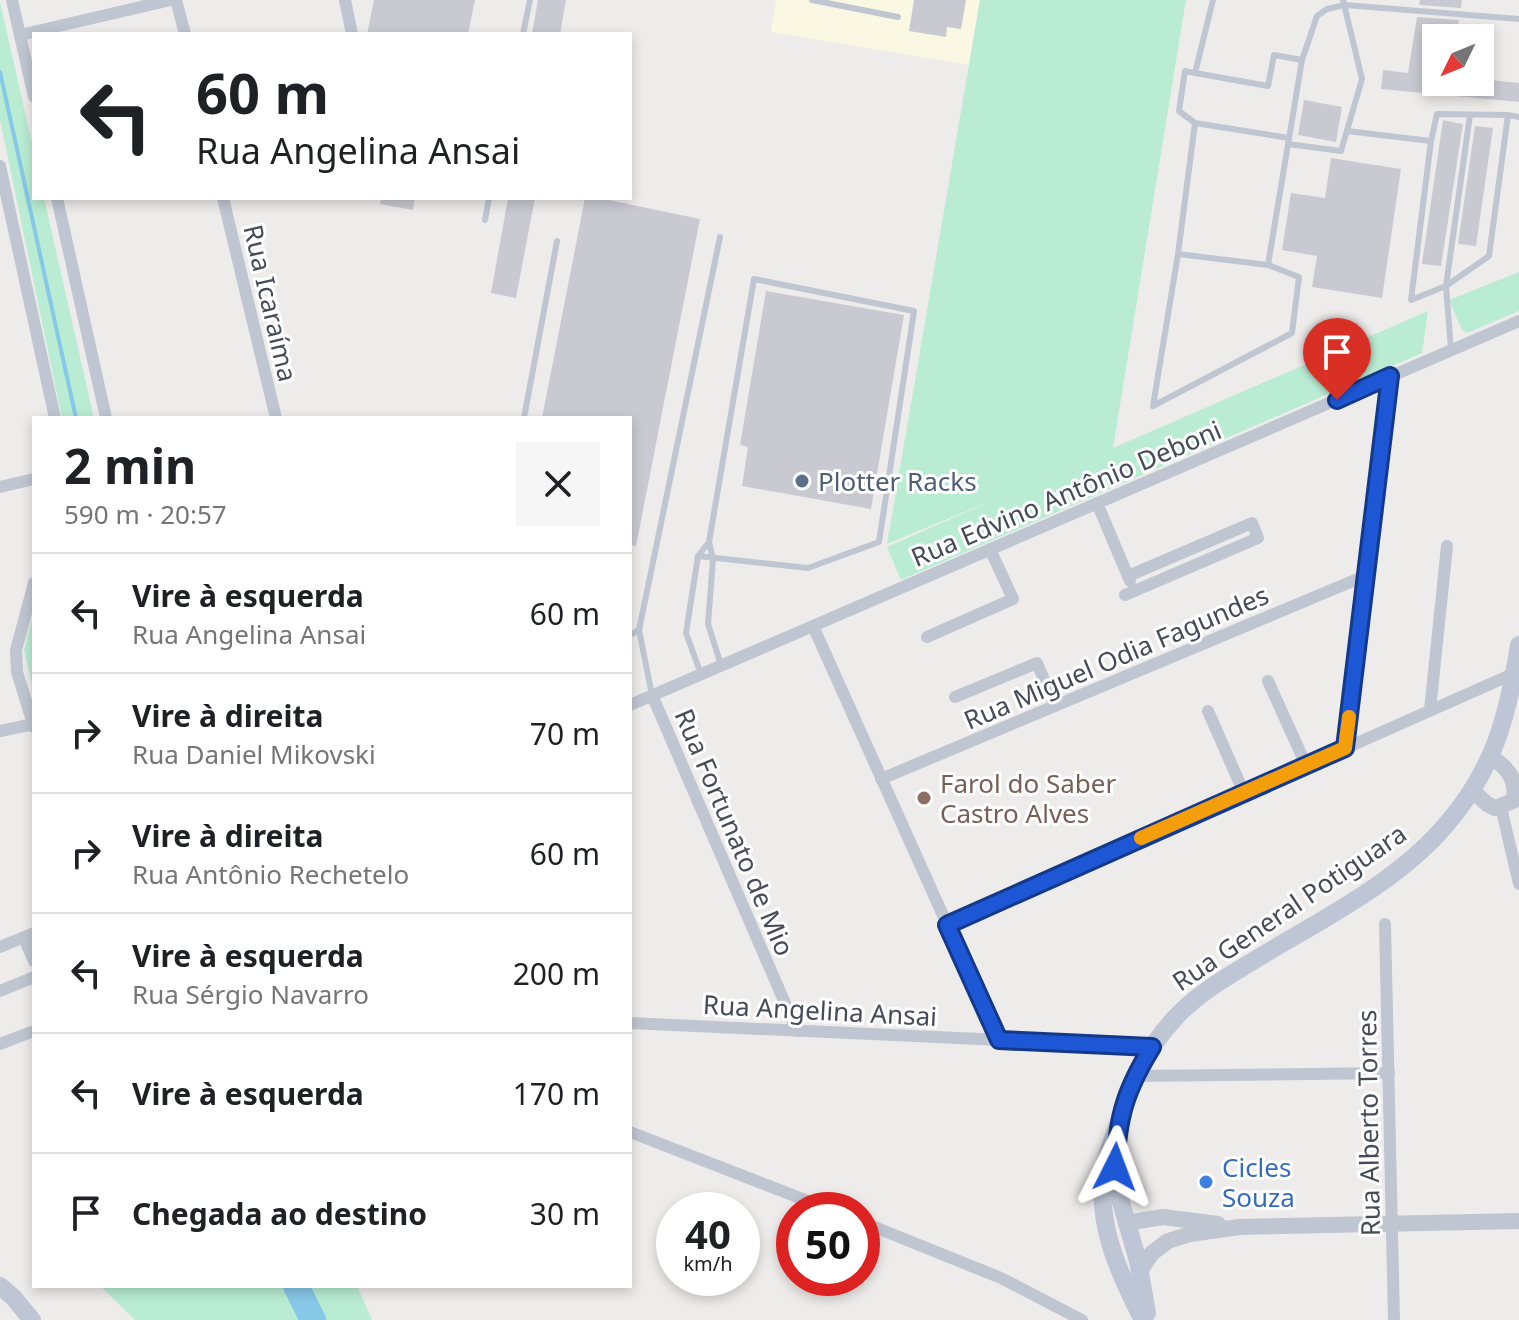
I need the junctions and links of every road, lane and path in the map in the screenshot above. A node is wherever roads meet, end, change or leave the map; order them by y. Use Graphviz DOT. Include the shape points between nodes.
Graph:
graph roads {
  1 [pos="12,0"];
  2 [pos="174,0"];
  3 [pos="345,0"];
  4 [pos="530,0"];
  5 [pos="812,0"];
  6 [pos="1213,0"];
  7 [pos="1344,2"];
  8 [pos="898,17"];
  9 [pos="1519,19"];
  10 [pos="32,32"];
  11 [pos="33,32"];
  12 [pos="184,32"];
  13 [pos="352,32"];
  14 [pos="523,32"];
  15 [pos="20,35"];
  16 [pos="1302,60"];
  17 [pos="1195,73"];
  18 [pos="32,88"];
  19 [pos="1470,115"];
  20 [pos="1508,115"];
  21 [pos="1519,117"];
  22 [pos="1195,123"];
  23 [pos="1347,131"];
  24 [pos="1288,141"];
  25 [pos="1431,141"];
  26 [pos="0,166"];
  27 [pos="57,200"];
  28 [pos="223,200"];
  29 [pos="489,200"];
  30 [pos="5,212"];
  31 [pos="485,220"];
  32 [pos="720,237"];
  33 [pos="557,241"];
  34 [pos="1178,254"];
  35 [pos="1268,265"];
  36 [pos="1446,286"];
  37 [pos="1519,321"];
  38 [pos="1451,350"];
  39 [pos="1390,376"];
  40 [pos="55,416"];
  41 [pos="106,416"];
  42 [pos="276,416"];
  43 [pos="524,416"];
  44 [pos="32,479"];
  45 [pos="0,487"];
  46 [pos="1097,503"];
  47 [pos="709,542"];
  48 [pos="1447,546"];
  49 [pos="990,549"];
  50 [pos="698,556"];
  51 [pos="713,559"];
  52 [pos="1367,575"];
  53 [pos="1128,576"];
  54 [pos="32,590"];
  55 [pos="813,626"];
  56 [pos="639,630"];
  57 [pos="632,634"];
  58 [pos="927,637"];
  59 [pos="1519,645"];
  60 [pos="721,665"];
  61 [pos="1515,673"];
  62 [pos="701,674"];
  63 [pos="1268,681"];
  64 [pos="652,695"];
  65 [pos="955,697"];
  66 [pos="632,704"];
  67 [pos="1055,706"];
  68 [pos="1430,710"];
  69 [pos="1208,711"];
  70 [pos="32,719"];
  71 [pos="32,725"];
  72 [pos="0,731"];
  73 [pos="1345,748"];
  74 [pos="1491,757"];
  75 [pos="1306,765"];
  76 [pos="881,779"];
  77 [pos="1518,788"];
  78 [pos="1472,790"];
  79 [pos="1244,793"];
  80 [pos="1501,807"];
  81 [pos="1519,884"];
  82 [pos="1385,924"];
  83 [pos="947,925"];
  84 [pos="29,936"];
  85 [pos="0,947"];
  86 [pos="32,978"];
  87 [pos="0,991"];
  88 [pos="632,1023"];
  89 [pos="797,1031"];
  90 [pos="32,1032"];
  91 [pos="999,1040"];
  92 [pos="0,1044"];
  93 [pos="1152,1047"];
  94 [pos="1389,1073"];
  95 [pos="1135,1076"];
  96 [pos="1118,1124"];
  97 [pos="632,1133"];
  98 [pos="785,1192"];
  99 [pos="1519,1221"];
  100 [pos="1126,1223"];
  101 [pos="1392,1224"];
  102 [pos="1239,1227"];
  103 [pos="880,1229"];
  104 [pos="1117,1264"];
  105 [pos="1140,1271"];
  106 [pos="0,1286"];
  107 [pos="32,1320"];
  108 [pos="1082,1320"];
  109 [pos="1146,1320"];
  110 [pos="1394,1320"];
  1 -- 15 [label="street"];
  2 -- 11 [label="street"];
  2 -- 12 [label="street"];
  3 -- 13 [label="street"];
  4 -- 14 [label="lane"];
  5 -- 8 [label="lane"];
  6 -- 17 [label="lane"];
  7 -- 9 [label="lane"];
  7 -- 16 [label="lane" via="1317,16"];
  7 -- 23 [label="lane" via="1362,79"];
  10 -- 15 [label="street"];
  15 -- 18 [label="street"];
  16 -- 17 [label="lane" via="1274,55 1268,86"];
  16 -- 24 [label="lane"];
  17 -- 22 [label="lane" via="1185,71 1179,111"];
  19 -- 20 [label="lane"];
  19 -- 25 [label="lane" via="1437,114"];
  19 -- 36 [label="lane"];
  20 -- 21 [label="lane"];
  20 -- 36 [label="lane" via="1489,256"];
  22 -- 24 [label="lane"];
  22 -- 34 [label="lane"];
  23 -- 24 [label="lane" via="1341,151"];
  23 -- 25 [label="lane"];
  24 -- 35 [label="lane"];
  25 -- 36 [label="lane" via="1411,300"];
  26 -- 30 [label="street"];
  27 -- 41 [label="street"];
  28 -- 42 [label="street, Rua Icaraíma"];
  29 -- 31 [label="lane"];
  30 -- 40 [label="street"];
  32 -- 56 [label="lane"];
  33 -- 43 [label="lane"];
  34 -- 35 [label="lane"];
  34 -- 35 [label="lane" via="1153,406 1292,333 1299,277"];
  36 -- 38 [label="lane"];
  37 -- 38 [label="street, Rua Edvino Antônio Deboni"];
  38 -- 39 [label="street, Rua Edvino Antônio Deboni"];
  39 -- 46 [label="street, Rua Edvino Antônio Deboni"];
  39 -- 52 [label="street"];
  44 -- 45 [label="street"];
  46 -- 49 [label="street, Rua Edvino Antônio Deboni"];
  46 -- 53 [label="street"];
  47 -- 50 [label="lane"];
  47 -- 51 [label="lane"];
  47 -- 51 [label="lane" via="754,279 914,311 879,542 808,568"];
  48 -- 68 [label="street"];
  49 -- 55 [label="street, Rua Edvino Antônio Deboni"];
  49 -- 58 [label="street" via="1013,599"];
  50 -- 51 [label="lane"];
  50 -- 62 [label="lane" via="686,633"];
  51 -- 60 [label="lane" via="708,624"];
  52 -- 67 [label="street, Rua Miguel Odia Fagundes"];
  52 -- 73 [label="street"];
  53 -- 53 [label="street" via="1252,523 1258,538 1130,593"];
  54 -- 70 [label="street" via="16,650 17,672"];
  55 -- 60 [label="street, Rua Edvino Antônio Deboni"];
  55 -- 76 [label="street"];
  56 -- 57 [label="lane"];
  56 -- 64 [label="lane"];
  59 -- 61 [label="main road, Rua General Potiguara"];
  60 -- 62 [label="street, Rua Edvino Antônio Deboni"];
  61 -- 68 [label="street"];
  61 -- 74 [label="main road, Rua General Potiguara"];
  62 -- 64 [label="street, Rua Edvino Antônio Deboni"];
  63 -- 75 [label="street"];
  64 -- 66 [label="street, Rua Edvino Antônio Deboni"];
  64 -- 89 [label="street, Rua Fortunato de Mio"];
  65 -- 67 [label="street" via="1037,663"];
  67 -- 76 [label="street, Rua Miguel Odia Fagundes"];
  68 -- 73 [label="street"];
  69 -- 79 [label="street"];
  71 -- 72 [label="street"];
  73 -- 75 [label="street"];
  74 -- 77 [label="street" via="1512,775"];
  74 -- 78 [label="main road, Rua General Potiguara"];
  75 -- 79 [label="street"];
  76 -- 83 [label="street"];
  77 -- 80 [label="street" via="1513,801"];
  78 -- 80 [label="street" via="1487,804"];
  78 -- 93 [label="main road, Rua General Potiguara" via="1445,827 1398,870 1207,990"];
  79 -- 83 [label="street"];
  80 -- 81 [label="street"];
  82 -- 94 [label="street, Rua Alberto Torres"];
  83 -- 91 [label="street"];
  84 -- 85 [label="street"];
  86 -- 87 [label="street"];
  88 -- 89 [label="street, Rua Angelina Ansai"];
  89 -- 91 [label="street, Rua Angelina Ansai"];
  90 -- 92 [label="street"];
  91 -- 93 [label="street, Rua Angelina Ansai"];
  93 -- 95 [label="main road, Rua General Potiguara"];
  94 -- 95 [label="street"];
  94 -- 101 [label="street, Rua Alberto Torres"];
  95 -- 96 [label="main road, Rua General Potiguara"];
  96 -- 100 [label="main road, Rua General Potiguara" via="1116,1180"];
  96 -- 104 [label="main road, Rua General Potiguara" via="1105,1165 1103,1195"];
  97 -- 98 [label="street"];
  99 -- 101 [label="street"];
  100 -- 102 [label="street" via="1163,1217"];
  100 -- 104 [label="main road"];
  100 -- 105 [label="main road, Rua General Potiguara"];
  101 -- 102 [label="street"];
  101 -- 110 [label="street, Rua Alberto Torres"];
  102 -- 105 [label="street" via="1168,1241"];
  103 -- 108 [label="street" via="1001,1278"];
  104 -- 109 [label="main road, Rua General Potiguara"];
  105 -- 109 [label="main road, Rua General Potiguara"];
  106 -- 107 [label="main road"];
}
